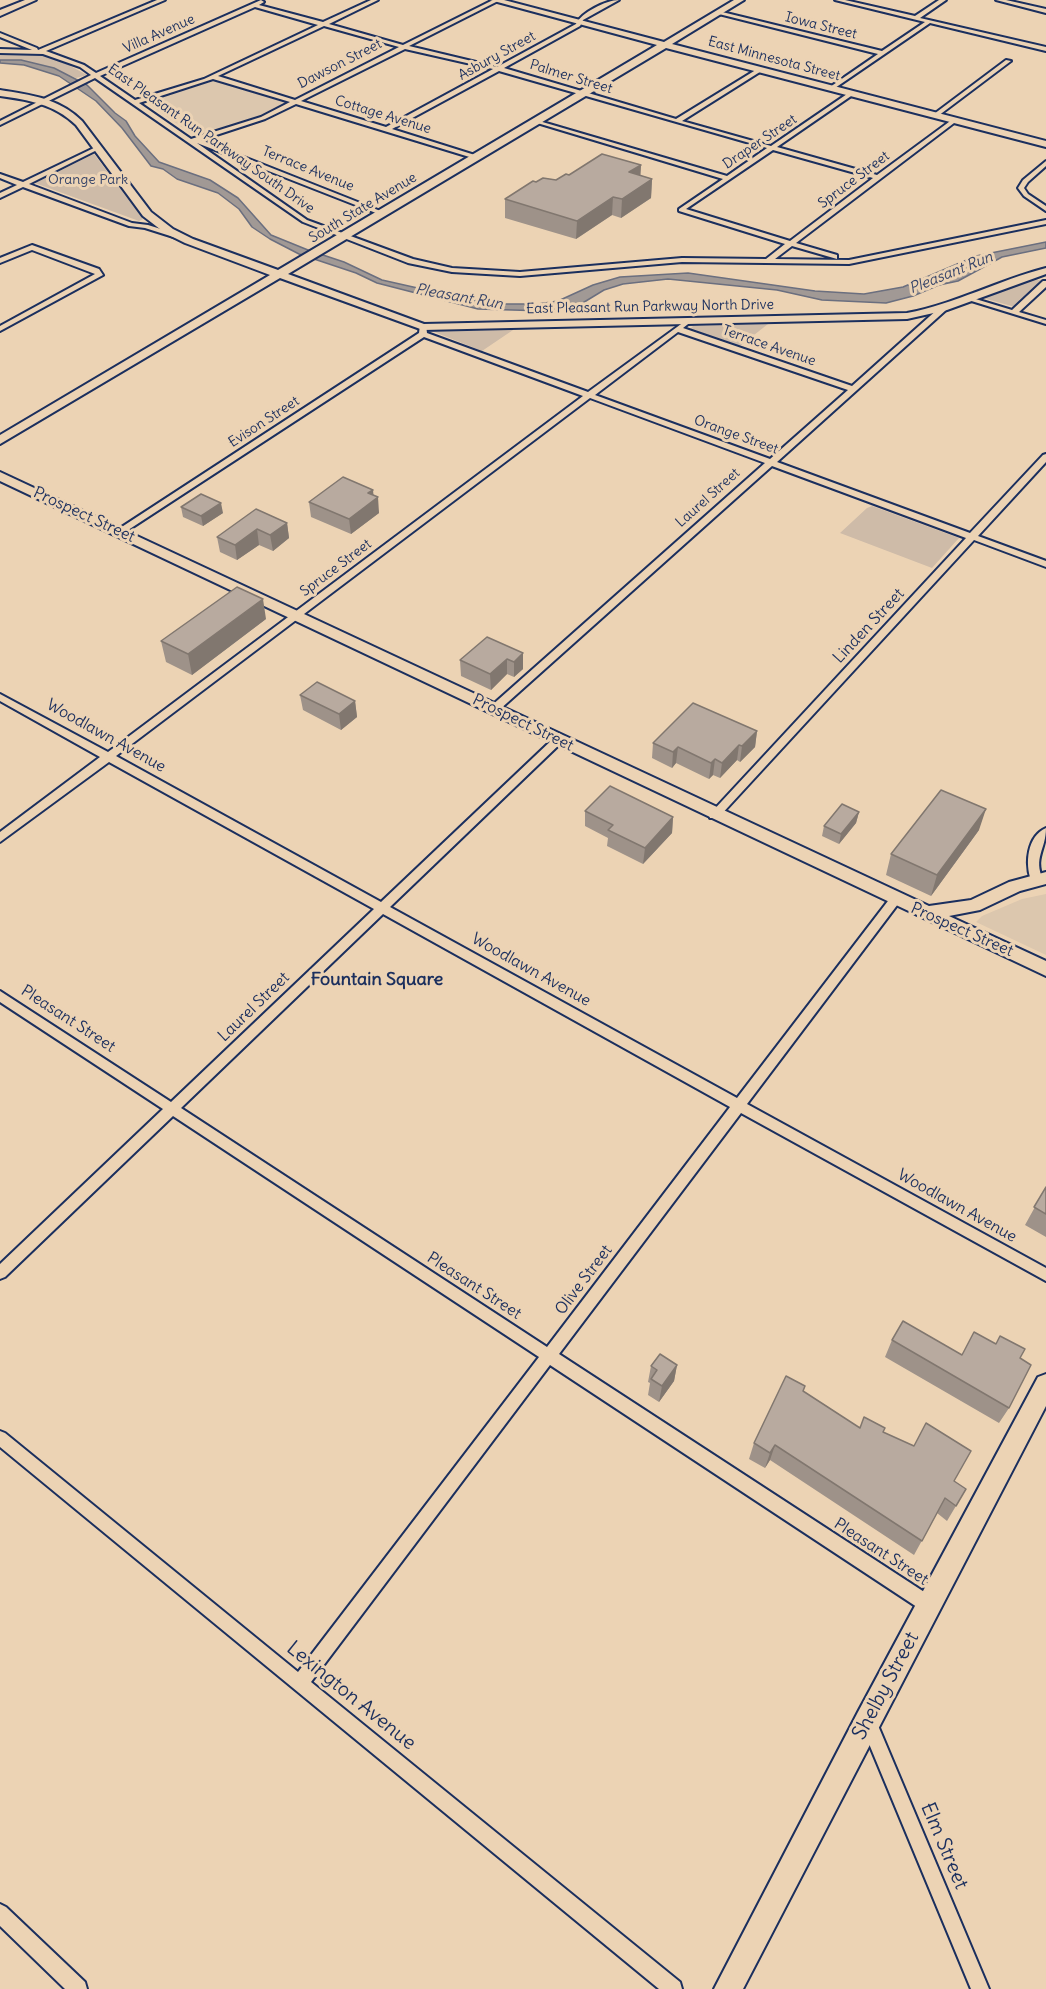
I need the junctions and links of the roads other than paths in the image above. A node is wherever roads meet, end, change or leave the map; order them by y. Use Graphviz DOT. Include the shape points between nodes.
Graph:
graph roads {
  1 [pos="32,0"];
  2 [pos="162,0"];
  3 [pos="264,0"];
  4 [pos="375,0"];
  5 [pos="496,0"];
  6 [pos="616,0"];
  7 [pos="740,0"];
  8 [pos="838,0"];
  9 [pos="943,0"];
  10 [pos="999,0"];
  11 [pos="254,5"];
  12 [pos="1046,11"];
  13 [pos="0,13"];
  14 [pos="718,13"];
  15 [pos="916,18"];
  16 [pos="930,21"];
  17 [pos="579,22"];
  18 [pos="324,24"];
  19 [pos="0,35"];
  20 [pos="665,44"];
  21 [pos="404,47"];
  22 [pos="1046,49"];
  23 [pos="0,51"];
  24 [pos="39,51"];
  25 [pos="883,53"];
  26 [pos="1008,61"];
  27 [pos="500,69"];
  28 [pos="761,69"];
  29 [pos="95,76"];
  30 [pos="214,77"];
  31 [pos="832,88"];
  32 [pos="0,93"];
  33 [pos="852,93"];
  34 [pos="585,94"];
  35 [pos="48,102"];
  36 [pos="136,102"];
  37 [pos="295,102"];
  38 [pos="936,115"];
  39 [pos="956,120"];
  40 [pos="677,121"];
  41 [pos="537,122"];
  42 [pos="0,123"];
  43 [pos="386,130"];
  44 [pos="190,141"];
  45 [pos="1044,142"];
  46 [pos="98,148"];
  47 [pos="772,148"];
  48 [pos="476,157"];
  49 [pos="1046,163"];
  50 [pos="0,176"];
  51 [pos="728,178"];
  52 [pos="879,178"];
  53 [pos="23,184"];
  54 [pos="0,196"];
  55 [pos="1046,209"];
  56 [pos="381,213"];
  57 [pos="1046,222"];
  58 [pos="343,236"];
  59 [pos="189,241"];
  60 [pos="791,244"];
  61 [pos="769,260"];
  62 [pos="0,261"];
  63 [pos="849,262"];
  64 [pos="1046,271"];
  65 [pos="281,274"];
  66 [pos="1046,283"];
  67 [pos="969,298"];
  68 [pos="942,310"];
  69 [pos="1014,312"];
  70 [pos="688,321"];
  71 [pos="1046,322"];
  72 [pos="0,329"];
  73 [pos="677,329"];
  74 [pos="423,330"];
  75 [pos="853,389"];
  76 [pos="589,396"];
  77 [pos="0,440"];
  78 [pos="1046,457"];
  79 [pos="771,463"];
  80 [pos="0,476"];
  81 [pos="119,532"];
  82 [pos="972,537"];
  83 [pos="1046,564"];
  84 [pos="296,615"];
  85 [pos="0,697"];
  86 [pos="494,709"];
  87 [pos="558,740"];
  88 [pos="108,756"];
  89 [pos="714,814"];
  90 [pos="1046,832"];
  91 [pos="0,838"];
  92 [pos="1041,879"];
  93 [pos="896,900"];
  94 [pos="383,907"];
  95 [pos="924,913"];
  96 [pos="1046,969"];
  97 [pos="0,996"];
  98 [pos="740,1104"];
  99 [pos="172,1109"];
  100 [pos="0,1273"];
  101 [pos="1046,1275"];
  102 [pos="549,1356"];
  103 [pos="1046,1384"];
  104 [pos="0,1438"];
  105 [pos="929,1605"];
  106 [pos="302,1683"];
  107 [pos="867,1720"];
  108 [pos="0,1913"];
  109 [pos="78,1989"];
  110 [pos="673,1989"];
  111 [pos="728,1989"];
  112 [pos="980,1989"];
  1 -- 13 [label="street"];
  2 -- 24 [label="street"];
  3 -- 11 [label="street, Villa Avenue"];
  4 -- 18 [label="street"];
  5 -- 17 [label="street, East Minnesota Street"];
  5 -- 21 [label="street, Dawson Street"];
  6 -- 17 [label="street, Asbury Street"];
  7 -- 14 [label="street, South State Avenue"];
  8 -- 15 [label="street"];
  9 -- 15 [label="street"];
  10 -- 12 [label="street"];
  11 -- 18 [label="street, Palmer Street"];
  11 -- 29 [label="street, Villa Avenue"];
  14 -- 20 [label="street, South State Avenue"];
  14 -- 25 [label="street, Iowa Street"];
  15 -- 16 [label="street"];
  16 -- 22 [label="street"];
  16 -- 25 [label="street"];
  17 -- 20 [label="street, East Minnesota Street"];
  17 -- 27 [label="street, Asbury Street"];
  18 -- 21 [label="street, Palmer Street"];
  18 -- 30 [label="street"];
  19 -- 24 [label="street, East Pleasant Run Parkway South Drive"];
  20 -- 28 [label="street, East Minnesota Street"];
  20 -- 34 [label="street, South State Avenue"];
  21 -- 27 [label="street, Palmer Street"];
  21 -- 37 [label="street, Dawson Street"];
  23 -- 24 [label="street, East Pleasant Run Parkway South Drive"];
  24 -- 29 [label="street, East Pleasant Run Parkway South Drive" via="71,60"];
  25 -- 31 [label="street"];
  26 -- 38 [label="street"];
  27 -- 34 [label="street, Palmer Street"];
  27 -- 43 [label="street, Asbury Street"];
  28 -- 31 [label="street, East Minnesota Street"];
  28 -- 40 [label="street"];
  29 -- 35 [label="street, Villa Avenue"];
  29 -- 36 [label="street, East Pleasant Run Parkway South Drive"];
  30 -- 36 [label="street"];
  30 -- 37 [label="street, Cottage Avenue"];
  31 -- 33 [label="street, East Minnesota Street"];
  32 -- 35 [label="street, East Pleasant Run Parkway North Drive"];
  33 -- 38 [label="street, East Minnesota Street"];
  33 -- 47 [label="street, Draper Street"];
  34 -- 40 [label="street, Palmer Street"];
  34 -- 41 [label="street, South State Avenue"];
  35 -- 42 [label="street, Villa Avenue"];
  35 -- 46 [label="street, East Pleasant Run Parkway North Drive" via="72,115"];
  36 -- 44 [label="street, East Pleasant Run Parkway South Drive"];
  37 -- 43 [label="street, Cottage Avenue"];
  37 -- 44 [label="street, Dawson Street" via="250,123"];
  38 -- 39 [label="street, East Minnesota Street"];
  39 -- 45 [label="street, East Minnesota Street"];
  39 -- 52 [label="street, Spruce Street"];
  40 -- 47 [label="street, Palmer Street"];
  41 -- 48 [label="street, South State Avenue"];
  41 -- 51 [label="street"];
  43 -- 48 [label="street, Cottage Avenue"];
  44 -- 56 [label="street, Terrace Avenue" via="203,142"];
  44 -- 58 [label="street, East Pleasant Run Parkway South Drive" via="295,215"];
  46 -- 53 [label="street"];
  46 -- 59 [label="street, East Pleasant Run Parkway North Drive" via="147,214"];
  47 -- 51 [label="street, Draper Street"];
  47 -- 52 [label="street, Palmer Street"];
  48 -- 56 [label="street, South State Avenue"];
  49 -- 55 [label="street" via="1021,188"];
  50 -- 53 [label="street"];
  51 -- 60 [label="street, Draper Street" via="681,210"];
  52 -- 60 [label="street, Spruce Street"];
  53 -- 54 [label="street"];
  53 -- 59 [label="street" via="131,225 146,226"];
  56 -- 58 [label="street, South State Avenue"];
  57 -- 63 [label="street, East Pleasant Run Parkway South Drive"];
  58 -- 61 [label="street, East Pleasant Run Parkway South Drive" via="418,263 481,274 682,260"];
  58 -- 65 [label="street, South State Avenue"];
  59 -- 65 [label="street, East Pleasant Run Parkway North Drive"];
  60 -- 61 [label="street, Spruce Street"];
  60 -- 63 [label="street"];
  61 -- 63 [label="street, East Pleasant Run Parkway South Drive"];
  62 -- 72 [label="street" via="30,247 97,273 98,277"];
  64 -- 67 [label="street, East Pleasant Run Parkway North Drive"];
  65 -- 74 [label="street, East Pleasant Run Parkway North Drive"];
  65 -- 77 [label="street, South State Avenue"];
  66 -- 69 [label="street"];
  67 -- 68 [label="street, East Pleasant Run Parkway North Drive"];
  67 -- 69 [label="street"];
  68 -- 70 [label="street, East Pleasant Run Parkway North Drive" via="893,316"];
  68 -- 75 [label="street, Laurel Street"];
  69 -- 71 [label="street"];
  70 -- 73 [label="street, Spruce Street"];
  70 -- 74 [label="street, East Pleasant Run Parkway North Drive"];
  73 -- 75 [label="street, Terrace Avenue"];
  73 -- 76 [label="street, Spruce Street"];
  74 -- 76 [label="street, Orange Street"];
  74 -- 81 [label="street, Evison Street"];
  75 -- 79 [label="street, Laurel Street"];
  76 -- 79 [label="street, Orange Street"];
  76 -- 84 [label="street, Spruce Street"];
  78 -- 82 [label="street, Linden Street"];
  79 -- 82 [label="street, Orange Street"];
  79 -- 86 [label="street, Laurel Street"];
  80 -- 81 [label="street, Prospect Street"];
  81 -- 84 [label="street, Prospect Street"];
  82 -- 83 [label="street, Orange Street"];
  82 -- 89 [label="street, Linden Street"];
  84 -- 86 [label="street, Prospect Street"];
  84 -- 88 [label="street, Spruce Street"];
  85 -- 88 [label="street, Woodlawn Avenue"];
  86 -- 87 [label="street, Prospect Street"];
  87 -- 89 [label="street, Prospect Street"];
  87 -- 94 [label="street, Laurel Street"];
  88 -- 91 [label="street, Spruce Street"];
  88 -- 94 [label="street, Woodlawn Avenue"];
  89 -- 93 [label="street, Prospect Street"];
  90 -- 92 [label="street" via="1031,858 1032,871"];
  92 -- 95 [label="street" via="1015,886 980,904"];
  93 -- 95 [label="street, Prospect Street"];
  93 -- 98 [label="street, Olive Street"];
  94 -- 98 [label="street, Woodlawn Avenue"];
  94 -- 99 [label="street, Laurel Street"];
  95 -- 96 [label="street, Prospect Street"];
  97 -- 99 [label="street, Pleasant Street"];
  98 -- 101 [label="street, Woodlawn Avenue"];
  98 -- 102 [label="street, Olive Street"];
  99 -- 100 [label="street, Laurel Street"];
  99 -- 102 [label="street, Pleasant Street"];
  102 -- 105 [label="street, Pleasant Street"];
  102 -- 106 [label="street, Olive Street"];
  103 -- 105 [label="street, Shelby Street"];
  104 -- 106 [label="street, Lexington Avenue"];
  105 -- 107 [label="street, Shelby Street"];
  106 -- 110 [label="street, Lexington Avenue"];
  107 -- 111 [label="street, Shelby Street"];
  107 -- 112 [label="street, Elm Street"];
  108 -- 109 [label="street"];
}
